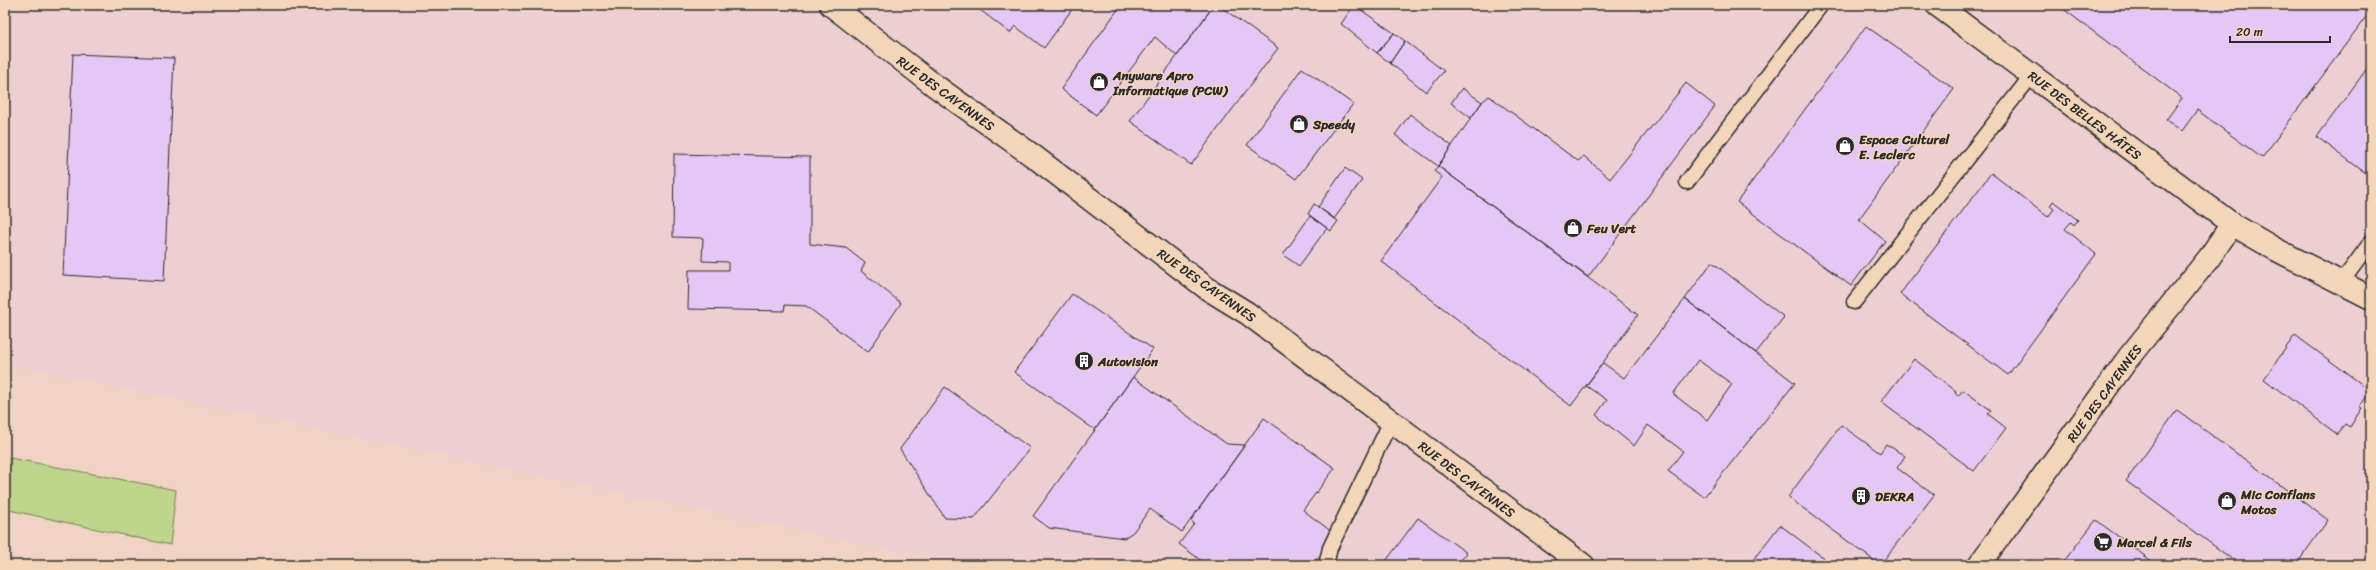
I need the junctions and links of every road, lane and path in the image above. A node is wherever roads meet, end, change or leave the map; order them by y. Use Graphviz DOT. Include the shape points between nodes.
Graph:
graph roads {
  1 [pos="831,5"];
  2 [pos="1822,5"];
  3 [pos="1937,5"];
  4 [pos="2032,75"];
  5 [pos="1687,182"];
  6 [pos="2232,224"];
  7 [pos="2371,242"];
  8 [pos="2341,283"];
  9 [pos="2371,298"];
  10 [pos="1854,302"];
  11 [pos="1391,421"];
  12 [pos="1326,565"];
  13 [pos="1583,565"];
  14 [pos="1979,565"];
  1 -- 11 [label="street, RUE DES CAYENNES" via="1208,289 1247,313"];
  2 -- 5 [label="lane"];
  3 -- 4 [label="street, RUE DES BELLES HÂTES"];
  4 -- 6 [label="street, RUE DES BELLES HÂTES"];
  4 -- 10 [label="lane"];
  6 -- 8 [label="street, RUE DES BELLES HÂTES"];
  6 -- 14 [label="street, RUE DES CAYENNES" via="2209,258 2129,357"];
  7 -- 8 [label="lane"];
  8 -- 9 [label="street, RUE DES BELLES HÂTES"];
  11 -- 12 [label="lane" via="1330,548"];
  11 -- 13 [label="street, RUE DES CAYENNES"];
}
